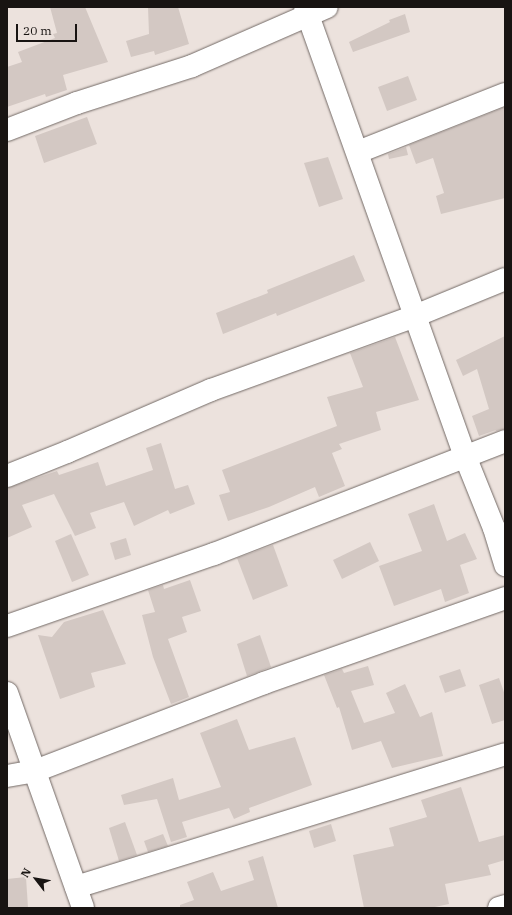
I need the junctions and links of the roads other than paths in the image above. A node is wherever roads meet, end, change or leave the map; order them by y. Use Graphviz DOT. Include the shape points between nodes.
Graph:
graph roads {
  1 [pos="313,10"];
  2 [pos="505,94"];
  3 [pos="7,130"];
  4 [pos="358,152"];
  5 [pos="505,279"];
  6 [pos="415,316"];
  7 [pos="505,441"];
  8 [pos="465,456"];
  9 [pos="7,476"];
  10 [pos="505,565"];
  11 [pos="505,598"];
  12 [pos="7,626"];
  13 [pos="7,693"];
  14 [pos="505,754"];
  15 [pos="34,770"];
  16 [pos="7,776"];
  17 [pos="76,886"];
  18 [pos="505,906"];
  19 [pos="83,908"];
  20 [pos="499,908"];
  1 -- 3 [label="street" via="192,66 77,103"];
  1 -- 4 [label="street"];
  2 -- 4 [label="street"];
  4 -- 6 [label="street"];
  5 -- 6 [label="street"];
  6 -- 8 [label="street"];
  6 -- 9 [label="street" via="211,390"];
  7 -- 8 [label="street"];
  8 -- 10 [label="street" via="494,528"];
  8 -- 12 [label="street" via="214,554"];
  11 -- 15 [label="street" via="264,683"];
  13 -- 15 [label="street"];
  14 -- 17 [label="street"];
  15 -- 16 [label="street"];
  15 -- 17 [label="street"];
  17 -- 19 [label="street"];
  18 -- 20 [label="street"];
}
